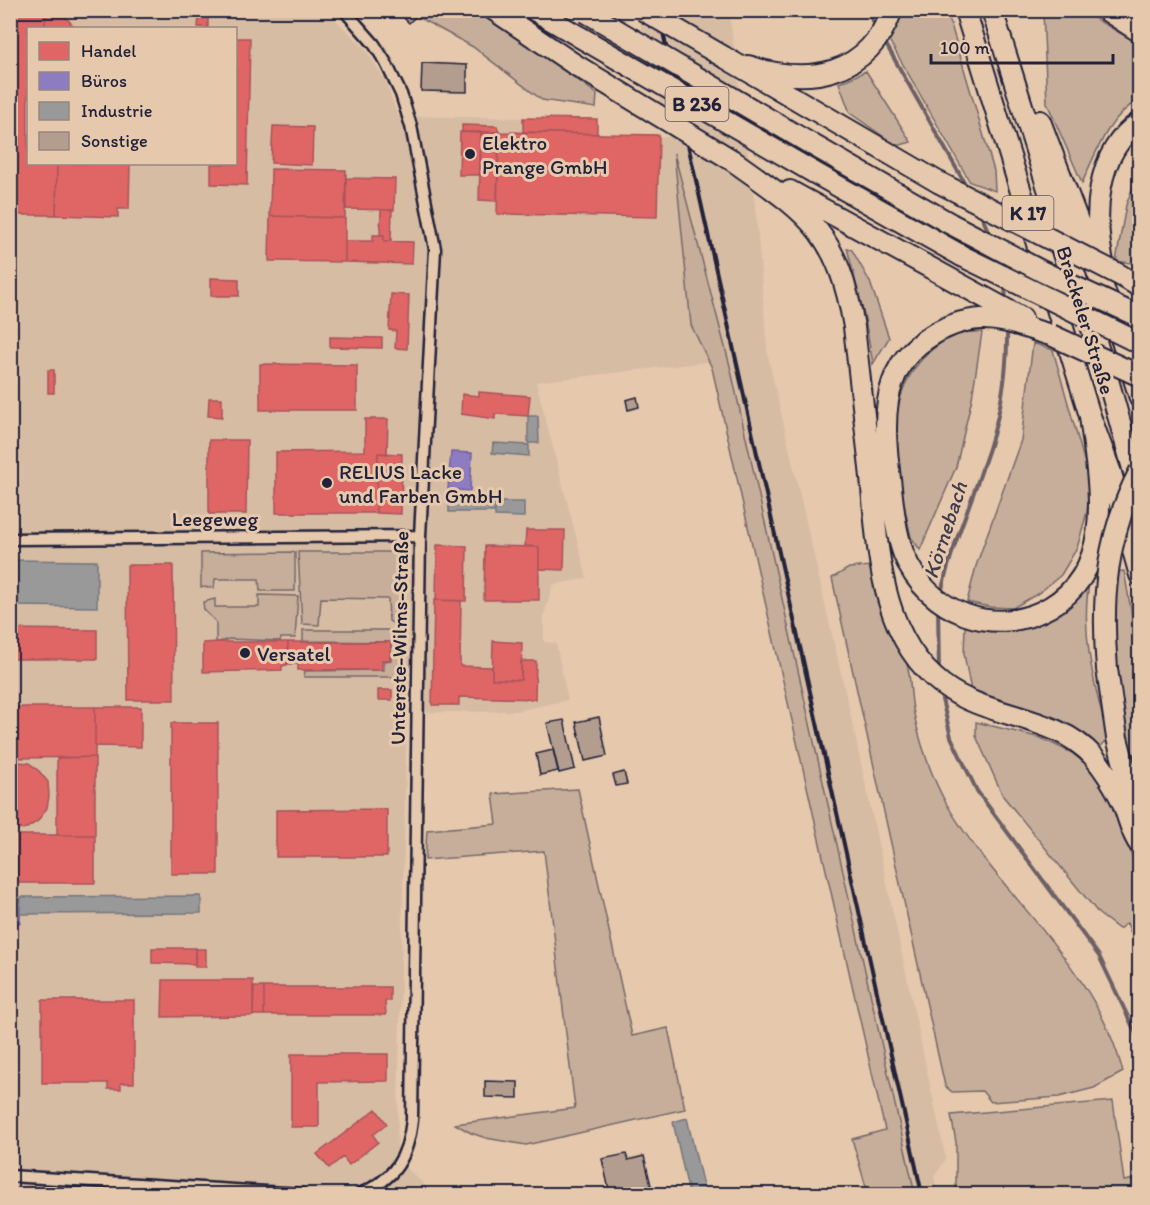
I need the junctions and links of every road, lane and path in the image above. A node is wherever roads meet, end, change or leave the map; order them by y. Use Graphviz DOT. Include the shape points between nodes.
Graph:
graph roads {
  1 [pos="344,10"];
  2 [pos="494,10"];
  3 [pos="534,10"];
  4 [pos="643,10"];
  5 [pos="892,10"];
  6 [pos="964,10"];
  7 [pos="992,10"];
  8 [pos="1003,10"];
  9 [pos="1106,10"];
  10 [pos="585,11"];
  11 [pos="1140,32"];
  12 [pos="724,57"];
  13 [pos="1140,122"];
  14 [pos="732,160"];
  15 [pos="1120,275"];
  16 [pos="1140,280"];
  17 [pos="1140,287"];
  18 [pos="1128,316"];
  19 [pos="1051,335"];
  20 [pos="1139,343"];
  21 [pos="1140,376"];
  22 [pos="1140,398"];
  23 [pos="1090,416"];
  24 [pos="1140,471"];
  25 [pos="1140,491"];
  26 [pos="420,536"];
  27 [pos="10,539"];
  28 [pos="1140,575"];
  29 [pos="1140,822"];
  30 [pos="1140,845"];
  31 [pos="10,1176"];
  32 [pos="301,1194"];
  33 [pos="360,1194"];
  1 -- 26 [label="street, Unterste-Wilms-Straße" via="374,44 401,94 433,227"];
  2 -- 14 [label="highway, bridge" via="574,64"];
  3 -- 20 [label="highway, B 236, bridge" via="962,256"];
  4 -- 12 [label="highway, bridge"];
  5 -- 12 [label="highway" via="870,49 834,71 806,76 766,71"];
  6 -- 23 [label="highway, Brackeler Straße / K 17"];
  7 -- 25 [label="highway, Brackeler Straße / K 17"];
  8 -- 18 [label="highway" via="1028,91"];
  9 -- 11 [label="highway"];
  10 -- 18 [label="highway, B 236, bridge" via="951,224"];
  12 -- 15 [label="highway, bridge" via="938,182"];
  13 -- 18 [label="highway" via="1125,134 1110,158 1098,202 1099,246"];
  14 -- 19 [label="highway"];
  14 -- 30 [label="highway" via="798,209 816,227 838,261 848,289 886,592 902,636 942,684 974,703 1068,736 1094,757 1122,800"];
  15 -- 16 [label="highway"];
  15 -- 17 [label="highway"];
  18 -- 22 [label="highway"];
  19 -- 21 [label="highway, bridge"];
  19 -- 23 [label="highway" via="1003,321 965,321 932,334 917,345 895,374 886,406 885,435 897,530 911,568 927,591 957,611 984,620 1012,621 1040,613 1074,588 1094,552 1100,510"];
  23 -- 28 [label="highway, Brackeler Straße"];
  24 -- 29 [label="highway, bridge" via="1116,525 1106,571 1103,611 1117,738"];
  26 -- 27 [label="street, Leegeweg"];
  26 -- 33 [label="street, Unterste-Wilms-Straße" via="412,1120 399,1168 375,1188"];
  31 -- 32 [label="street"];
}
